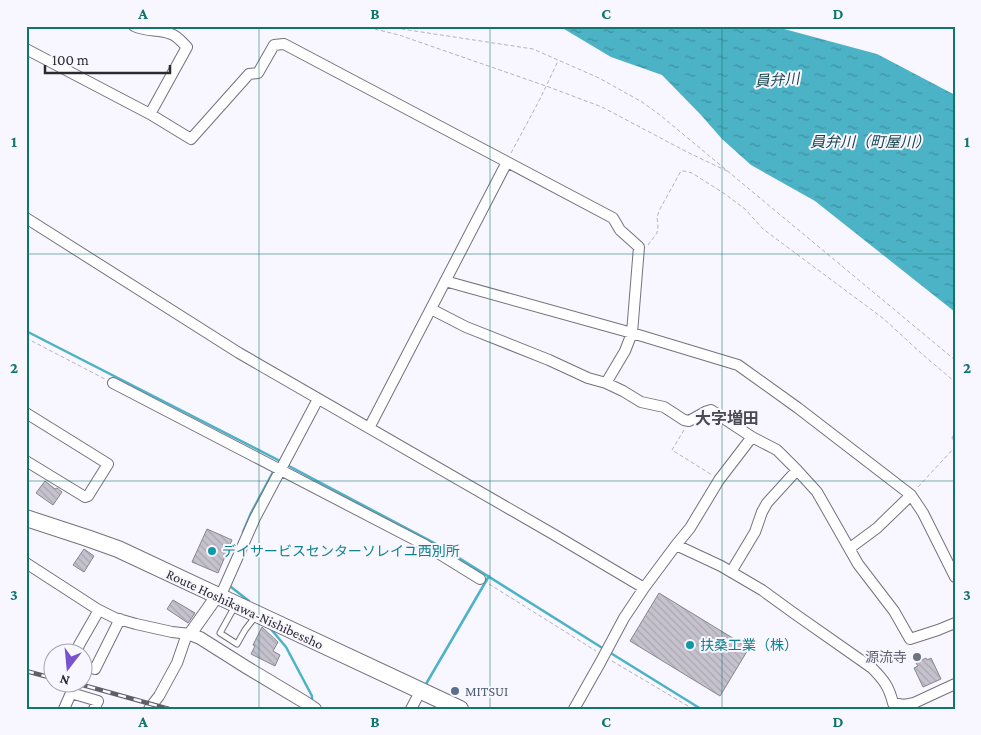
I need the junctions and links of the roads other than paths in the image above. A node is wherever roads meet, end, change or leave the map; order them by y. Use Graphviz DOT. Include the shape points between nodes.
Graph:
graph roads {
  1 [pos="134,26"];
  2 [pos="26,49"];
  3 [pos="150,114"];
  4 [pos="507,162"];
  5 [pos="26,218"];
  6 [pos="445,281"];
  7 [pos="431,309"];
  8 [pos="632,333"];
  9 [pos="113,382"];
  10 [pos="606,383"];
  11 [pos="318,399"];
  12 [pos="26,413"];
  13 [pos="369,428"];
  14 [pos="752,437"];
  15 [pos="26,461"];
  16 [pos="281,469"];
  17 [pos="797,470"];
  18 [pos="910,495"];
  19 [pos="26,518"];
  20 [pos="676,545"];
  21 [pos="850,548"];
  22 [pos="26,563"];
  23 [pos="731,572"];
  24 [pos="955,577"];
  25 [pos="480,579"];
  26 [pos="644,588"];
  27 [pos="218,597"];
  28 [pos="236,605"];
  29 [pos="99,610"];
  30 [pos="257,614"];
  31 [pos="120,619"];
  32 [pos="955,623"];
  33 [pos="189,634"];
  34 [pos="81,642"];
  35 [pos="237,644"];
  36 [pos="232,658"];
  37 [pos="92,668"];
  38 [pos="955,684"];
  39 [pos="421,690"];
  40 [pos="892,699"];
  41 [pos="64,709"];
  42 [pos="94,709"];
  43 [pos="150,709"];
  44 [pos="315,709"];
  45 [pos="411,709"];
  46 [pos="460,709"];
  47 [pos="574,709"];
  48 [pos="885,709"];
  1 -- 3 [label="street" via="172,34 187,47"];
  2 -- 3 [label="street"];
  3 -- 4 [label="street" via="191,139 249,74 258,73 274,44 284,44"];
  4 -- 6 [label="street"];
  4 -- 8 [label="street" via="613,218 620,230 639,247"];
  5 -- 11 [label="street" via="200,330"];
  6 -- 7 [label="street"];
  6 -- 8 [label="street"];
  7 -- 10 [label="street" via="498,341"];
  7 -- 13 [label="street"];
  8 -- 10 [label="street"];
  8 -- 18 [label="street" via="738,365"];
  9 -- 16 [label="street"];
  10 -- 14 [label="street" via="641,402 664,407 689,421 711,410"];
  11 -- 13 [label="street"];
  11 -- 16 [label="street"];
  12 -- 15 [label="street" via="108,464 85,497"];
  13 -- 26 [label="street"];
  14 -- 17 [label="street" via="776,450"];
  14 -- 20 [label="street"];
  16 -- 25 [label="street" via="425,545"];
  16 -- 27 [label="street"];
  17 -- 21 [label="street" via="818,492"];
  17 -- 23 [label="street" via="767,504"];
  18 -- 21 [label="street" via="877,528"];
  18 -- 24 [label="street" via="923,513"];
  19 -- 27 [label="main road, Route Hoshikawa-Nishibessho" via="118,549"];
  20 -- 23 [label="street"];
  20 -- 26 [label="street"];
  21 -- 32 [label="street" via="858,564 894,610 910,640"];
  22 -- 29 [label="street"];
  23 -- 40 [label="street" via="762,590 872,668 883,679"];
  26 -- 47 [label="street"];
  27 -- 28 [label="main road, Route Hoshikawa-Nishibessho"];
  27 -- 33 [label="street"];
  28 -- 30 [label="main road, Route Hoshikawa-Nishibessho"];
  28 -- 35 [label="lane" via="220,633"];
  29 -- 31 [label="street"];
  29 -- 34 [label="street"];
  30 -- 35 [label="lane"];
  30 -- 39 [label="main road, Route Hoshikawa-Nishibessho"];
  31 -- 33 [label="street"];
  31 -- 37 [label="street" via="96,669"];
  33 -- 36 [label="street"];
  33 -- 43 [label="street" via="177,663"];
  35 -- 36 [label="lane"];
  36 -- 44 [label="street"];
  38 -- 40 [label="street" via="914,704 893,703"];
  39 -- 45 [label="street"];
  39 -- 46 [label="main road, Route Hoshikawa-Nishibessho"];
  40 -- 48 [label="street"];
  41 -- 42 [label="street" via="71,693 98,701"];
}
